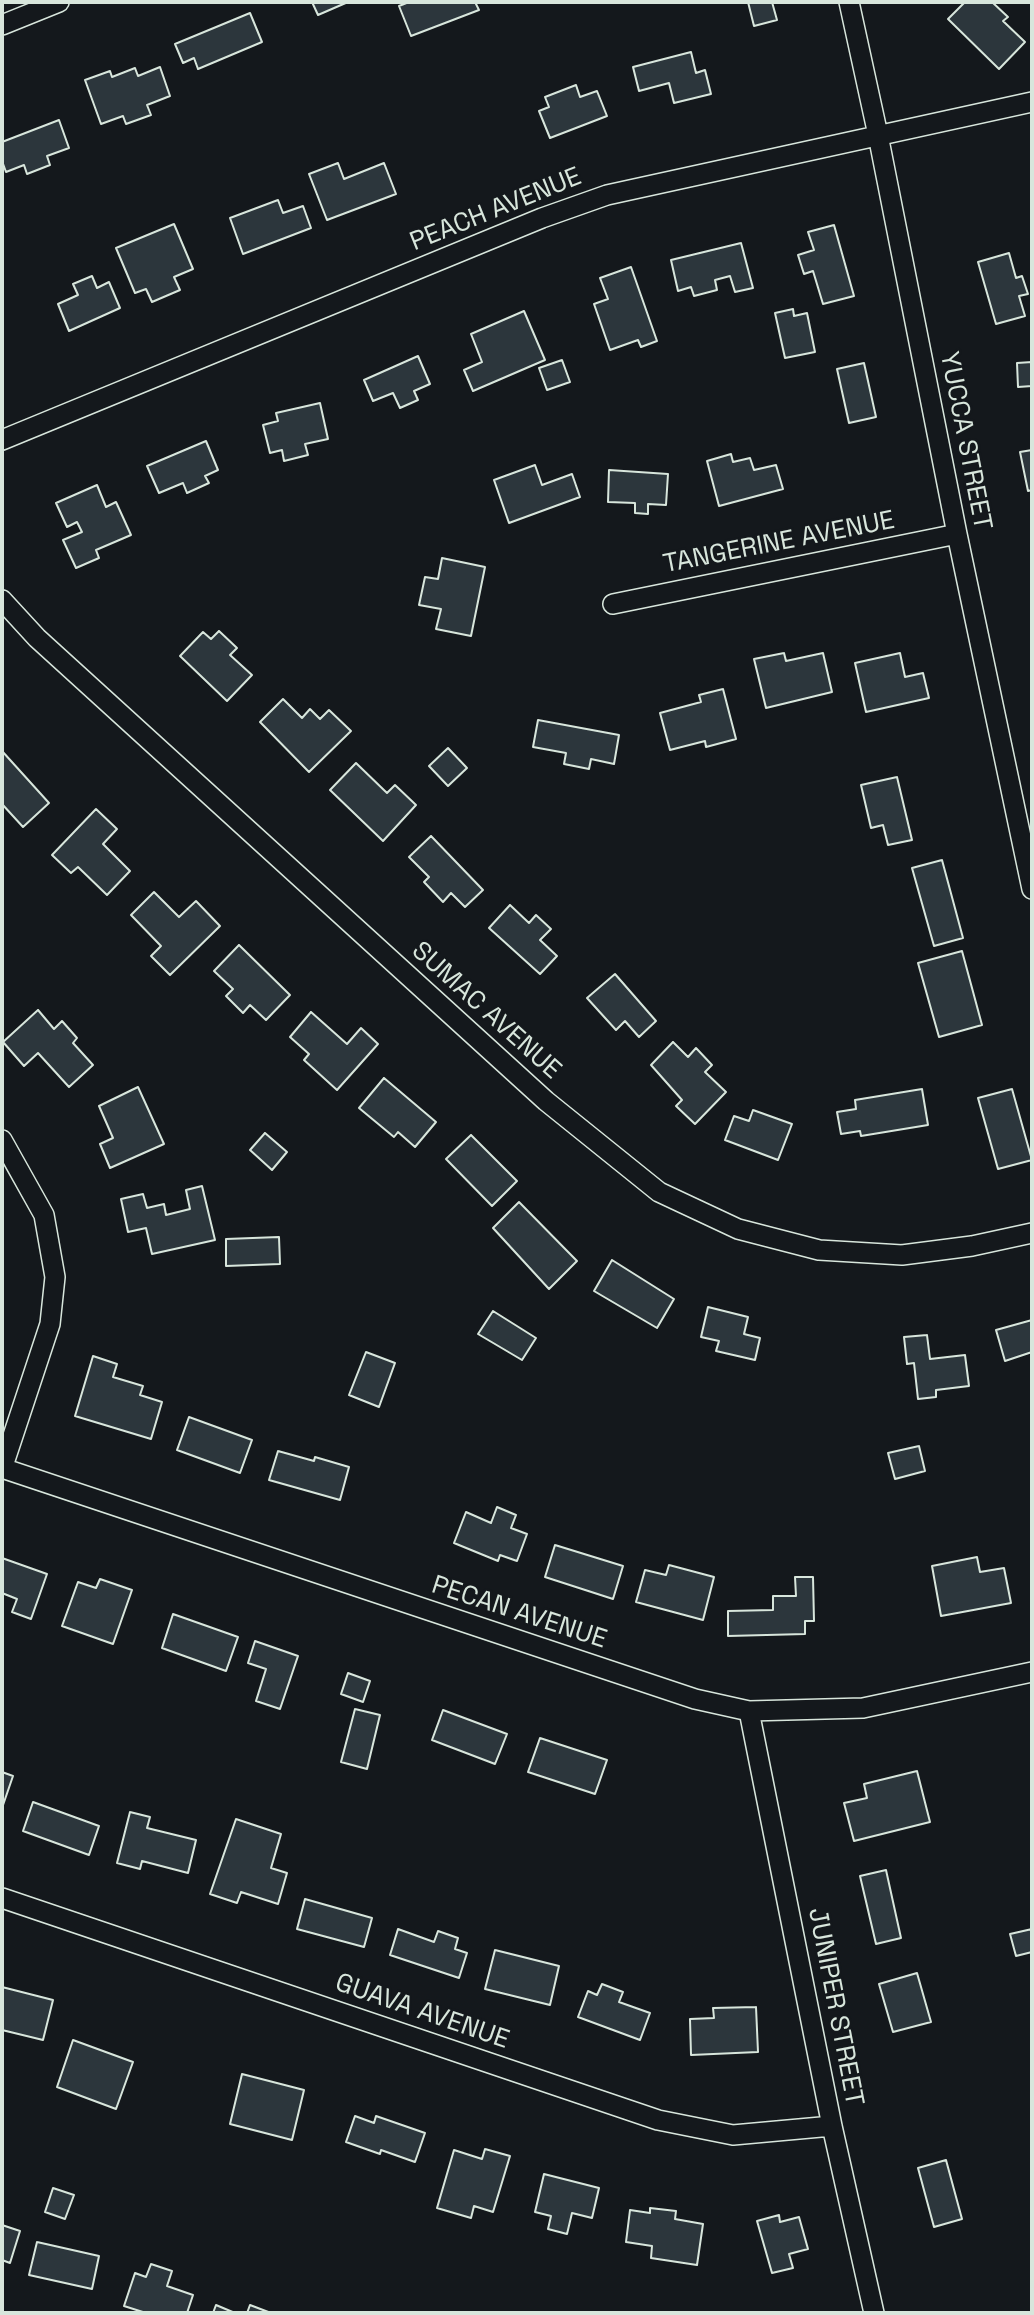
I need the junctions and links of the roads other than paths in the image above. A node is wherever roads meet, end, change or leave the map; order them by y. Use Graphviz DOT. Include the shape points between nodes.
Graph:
graph roads {
  1 [pos="59,2"];
  2 [pos="849,2"];
  3 [pos="2,25"];
  4 [pos="1032,102"];
  5 [pos="878,135"];
  6 [pos="2,440"];
  7 [pos="957,534"];
  8 [pos="2,600"];
  9 [pos="612,604"];
  10 [pos="1032,889"];
  11 [pos="2,1140"];
  12 [pos="1032,1233"];
  13 [pos="2,1469"];
  14 [pos="1032,1672"];
  15 [pos="750,1711"];
  16 [pos="2,1899"];
  17 [pos="832,2126"];
  18 [pos="874,2313"];
  1 -- 3 [label="street"];
  2 -- 5 [label="street, YUCCA STREET"];
  4 -- 5 [label="street, PEACH AVENUE"];
  5 -- 6 [label="street, PEACH AVENUE" via="607,195"];
  5 -- 7 [label="street, YUCCA STREET"];
  7 -- 9 [label="street, TANGERINE AVENUE"];
  7 -- 10 [label="street, YUCCA STREET"];
  8 -- 12 [label="street, SUMAC AVENUE" via="37,638 545,1101 659,1192 738,1230 819,1250 902,1255"];
  11 -- 13 [label="street" via="44,1215 55,1277 50,1324"];
  13 -- 15 [label="street, PECAN AVENUE" via="695,1699"];
  14 -- 15 [label="street, PECAN AVENUE" via="863,1708"];
  15 -- 17 [label="street, JUNIPER STREET"];
  16 -- 17 [label="street, GUAVA AVENUE" via="657,2120 733,2135"];
  17 -- 18 [label="street, JUNIPER STREET"];
}
